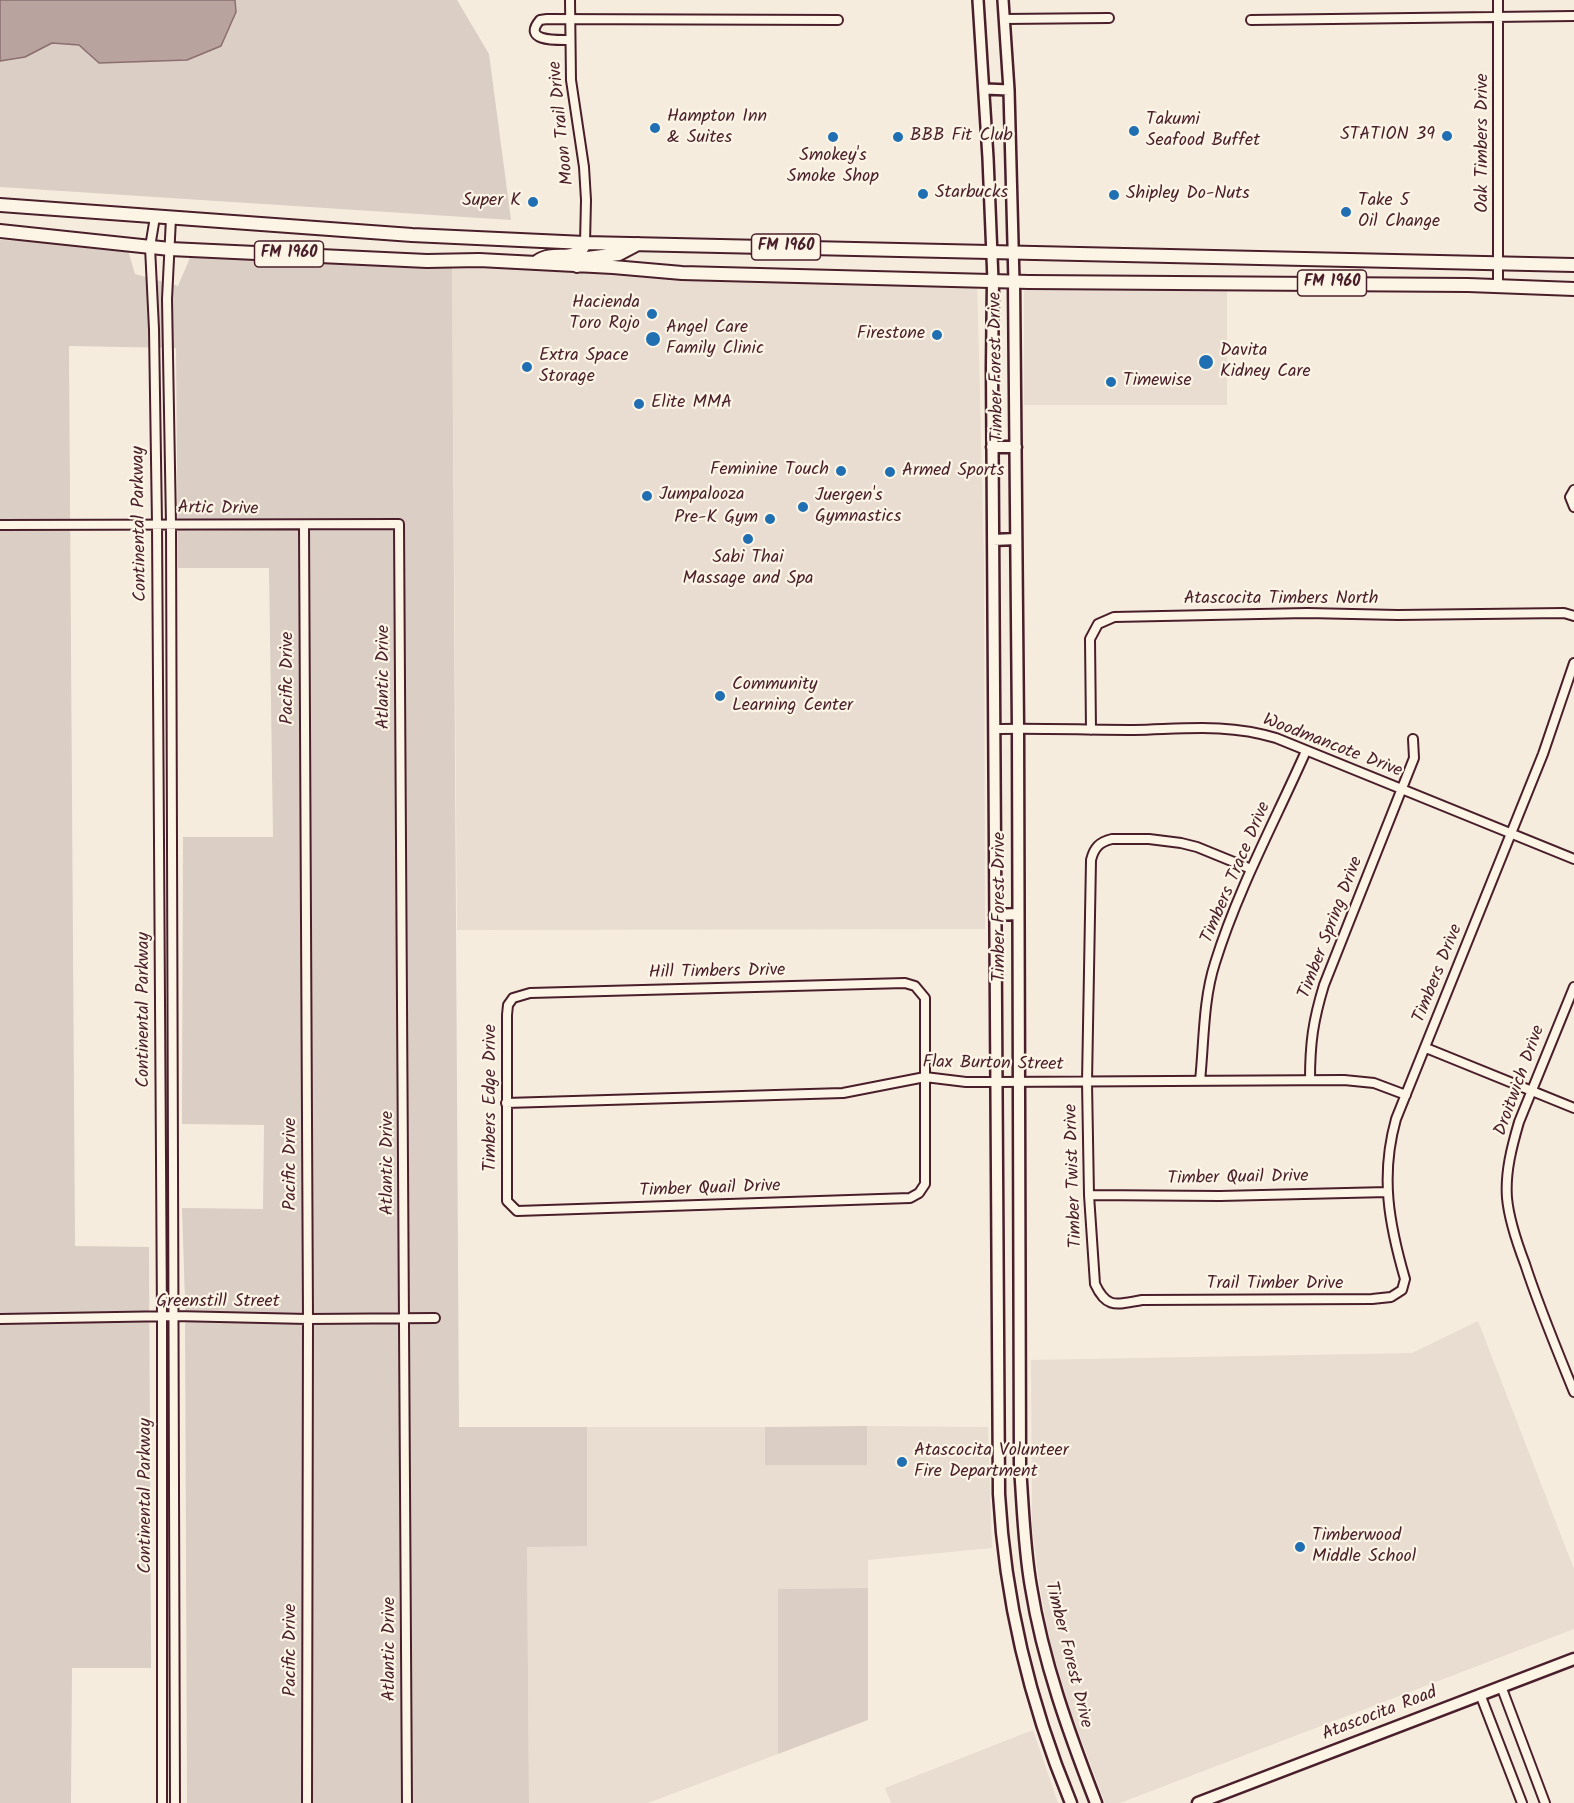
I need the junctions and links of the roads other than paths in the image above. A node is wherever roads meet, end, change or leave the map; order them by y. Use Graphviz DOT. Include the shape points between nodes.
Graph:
graph roads {
  1 [pos="570,0"];
  2 [pos="978,0"];
  3 [pos="1003,0"];
  4 [pos="1498,0"];
  5 [pos="1574,16"];
  6 [pos="1498,17"];
  7 [pos="1109,18"];
  8 [pos="571,19"];
  9 [pos="1004,19"];
  10 [pos="837,20"];
  11 [pos="1251,20"];
  12 [pos="570,40"];
  13 [pos="985,88"];
  14 [pos="1009,90"];
  15 [pos="0,205"];
  16 [pos="155,217"];
  17 [pos="171,218"];
  18 [pos="0,231"];
  19 [pos="585,243"];
  20 [pos="639,244"];
  21 [pos="150,247"];
  22 [pos="170,249"];
  23 [pos="992,252"];
  24 [pos="1013,253"];
  25 [pos="534,263"];
  26 [pos="1498,263"];
  27 [pos="1574,265"];
  28 [pos="576,269"];
  29 [pos="993,281"];
  30 [pos="1014,282"];
  31 [pos="1498,286"];
  32 [pos="1574,289"];
  33 [pos="992,447"];
  34 [pos="1016,447"];
  35 [pos="1574,490"];
  36 [pos="1574,507"];
  37 [pos="157,524"];
  38 [pos="171,524"];
  39 [pos="399,524"];
  40 [pos="0,525"];
  41 [pos="304,525"];
  42 [pos="1016,539"];
  43 [pos="993,540"];
  44 [pos="1574,616"];
  45 [pos="1574,663"];
  46 [pos="1018,728"];
  47 [pos="995,729"];
  48 [pos="1091,730"];
  49 [pos="1413,739"];
  50 [pos="1306,751"];
  51 [pos="1403,790"];
  52 [pos="1511,833"];
  53 [pos="1574,859"];
  54 [pos="1251,869"];
  55 [pos="1018,914"];
  56 [pos="995,915"];
  57 [pos="1574,987"];
  58 [pos="513,998"];
  59 [pos="1426,1047"];
  60 [pos="925,1077"];
  61 [pos="1310,1080"];
  62 [pos="1200,1081"];
  63 [pos="996,1082"];
  64 [pos="1019,1082"];
  65 [pos="1087,1082"];
  66 [pos="1531,1090"];
  67 [pos="1406,1095"];
  68 [pos="506,1103"];
  69 [pos="1574,1108"];
  70 [pos="1388,1192"];
  71 [pos="1089,1195"];
  72 [pos="507,1199"];
  73 [pos="1389,1297"];
  74 [pos="1160,1300"];
  75 [pos="174,1316"];
  76 [pos="0,1318"];
  77 [pos="162,1318"];
  78 [pos="405,1318"];
  79 [pos="435,1318"];
  80 [pos="308,1319"];
  81 [pos="1574,1392"];
  82 [pos="1574,1659"];
  83 [pos="1501,1686"];
  84 [pos="1480,1694"];
  85 [pos="162,1803"];
  86 [pos="175,1803"];
  87 [pos="307,1803"];
  88 [pos="407,1803"];
  89 [pos="1071,1803"];
  90 [pos="1096,1803"];
  91 [pos="1198,1803"];
  92 [pos="1522,1803"];
  93 [pos="1545,1803"];
  1 -- 8 [label="street, Moon Trail Drive"];
  2 -- 13 [label="street, Timber Forest Drive"];
  3 -- 9 [label="street, Timber Forest Drive"];
  4 -- 6 [label="street, Oak Timbers Drive"];
  5 -- 6 [label="street"];
  6 -- 11 [label="street"];
  6 -- 26 [label="street, Oak Timbers Drive"];
  7 -- 9 [label="street"];
  8 -- 10 [label="street"];
  8 -- 12 [label="street, Moon Trail Drive"];
  8 -- 12 [label="street" via="540,20 535,30 543,40"];
  9 -- 14 [label="street, Timber Forest Drive"];
  12 -- 19 [label="street, Moon Trail Drive" via="571,80 586,195"];
  13 -- 14 [label="street"];
  13 -- 23 [label="street, Timber Forest Drive"];
  14 -- 24 [label="street, Timber Forest Drive"];
  15 -- 16 [label="main road, FM 1960 / FM 1960"];
  16 -- 17 [label="main road, FM 1960 / FM 1960"];
  16 -- 21 [label="street, Continental Parkway"];
  17 -- 19 [label="main road, FM 1960 / FM 1960"];
  17 -- 22 [label="street, Continental Parkway"];
  18 -- 21 [label="main road, FM 1960 / FM 1960"];
  19 -- 20 [label="main road, FM 1960 / FM 1960"];
  19 -- 25 [label="main road" via="578,255 550,256"];
  20 -- 23 [label="main road, FM 1960 / FM 1960"];
  20 -- 28 [label="main road" via="619,254 587,258"];
  21 -- 22 [label="main road, FM 1960 / FM 1960"];
  21 -- 37 [label="street, Continental Parkway"];
  22 -- 25 [label="main road, FM 1960 / FM 1960"];
  22 -- 38 [label="street, Continental Parkway" via="166,299"];
  23 -- 24 [label="main road, FM 1960 / FM 1960"];
  23 -- 29 [label="street, Timber Forest Drive"];
  24 -- 26 [label="main road, FM 1960 / FM 1960"];
  24 -- 30 [label="street, Timber Forest Drive"];
  25 -- 28 [label="main road, FM 1960 / FM 1960"];
  26 -- 27 [label="main road, FM 1960 / FM 1960"];
  26 -- 31 [label="street, Oak Timbers Drive"];
  28 -- 29 [label="main road, FM 1960 / FM 1960"];
  29 -- 30 [label="main road, FM 1960 / FM 1960"];
  29 -- 33 [label="main road, Timber Forest Drive"];
  30 -- 31 [label="main road, FM 1960 / FM 1960"];
  30 -- 34 [label="main road, Timber Forest Drive"];
  31 -- 32 [label="main road, FM 1960 / FM 1960"];
  33 -- 34 [label="main road"];
  33 -- 43 [label="main road, Timber Forest Drive"];
  34 -- 42 [label="main road, Timber Forest Drive"];
  35 -- 36 [label="street" via="1570,497"];
  37 -- 38 [label="street, Artic Drive"];
  37 -- 40 [label="street, Artic Drive"];
  37 -- 77 [label="street, Continental Parkway"];
  38 -- 41 [label="street, Artic Drive"];
  38 -- 75 [label="street, Continental Parkway"];
  39 -- 41 [label="street, Artic Drive"];
  39 -- 78 [label="street, Atlantic Drive"];
  41 -- 80 [label="street, Pacific Drive"];
  42 -- 43 [label="main road"];
  42 -- 46 [label="main road, Timber Forest Drive"];
  43 -- 47 [label="main road, Timber Forest Drive"];
  44 -- 48 [label="street, Atascocita Timbers North" via="1307,613 1114,617 1098,624 1090,639"];
  45 -- 52 [label="street, Timbers Drive"];
  46 -- 47 [label="street, Woodmancote Drive"];
  46 -- 48 [label="street, Woodmancote Drive"];
  46 -- 55 [label="main road, Timber Forest Drive"];
  47 -- 56 [label="main road, Timber Forest Drive"];
  48 -- 50 [label="street, Woodmancote Drive" via="1241,729"];
  49 -- 51 [label="street, Timber Spring Drive" via="1414,758"];
  50 -- 51 [label="street, Woodmancote Drive"];
  50 -- 54 [label="street, Timbers Trace Drive"];
  51 -- 52 [label="street, Woodmancote Drive"];
  51 -- 61 [label="street, Timber Spring Drive" via="1324,985 1314,1017"];
  52 -- 53 [label="street, Woodmancote Drive"];
  52 -- 59 [label="street, Timbers Drive"];
  54 -- 62 [label="street, Timbers Trace Drive" via="1214,964"];
  54 -- 65 [label="street, Timber Twist Drive" via="1181,843 1112,839 1094,849 1090,882"];
  55 -- 56 [label="main road"];
  55 -- 64 [label="main road, Timber Forest Drive"];
  56 -- 63 [label="main road, Timber Forest Drive"];
  57 -- 66 [label="street, Droitwich Drive"];
  58 -- 60 [label="street, Hill Timbers Drive" via="530,993 905,984 915,986 924,998"];
  58 -- 68 [label="street, Timbers Edge Drive" via="507,1015"];
  59 -- 66 [label="street"];
  59 -- 67 [label="street, Timbers Drive"];
  60 -- 63 [label="street, Flax Burton Street"];
  60 -- 68 [label="street, Flax Burton Street" via="843,1092"];
  60 -- 72 [label="street, Timber Quail Drive" via="925,1184 910,1198 517,1211"];
  61 -- 62 [label="street, Flax Burton Street"];
  61 -- 67 [label="street, Flax Burton Street" via="1366,1081"];
  62 -- 65 [label="street, Flax Burton Street"];
  63 -- 64 [label="street, Flax Burton Street"];
  63 -- 89 [label="main road, Timber Forest Drive" via="1001,1526 1008,1590 1026,1673"];
  64 -- 65 [label="street, Flax Burton Street"];
  64 -- 90 [label="main road, Timber Forest Drive" via="1020,1467 1030,1586 1050,1672"];
  65 -- 71 [label="street, Timber Twist Drive"];
  66 -- 69 [label="street"];
  66 -- 81 [label="street, Droitwich Drive" via="1513,1144 1507,1188 1509,1212 1533,1289"];
  67 -- 70 [label="street, Timbers Drive" via="1392,1133"];
  68 -- 72 [label="street, Timbers Edge Drive"];
  70 -- 71 [label="street, Timber Quail Drive"];
  70 -- 73 [label="street, Timbers Drive" via="1390,1222 1405,1279 1402,1290"];
  71 -- 74 [label="street, Timber Twist Drive" via="1095,1284 1101,1297 1116,1304"];
  73 -- 74 [label="street, Trail Timber Drive"];
  75 -- 77 [label="street, Greenstill Street"];
  75 -- 80 [label="street, Greenstill Street"];
  75 -- 86 [label="street, Continental Parkway"];
  76 -- 77 [label="street, Greenstill Street"];
  77 -- 85 [label="street, Continental Parkway"];
  78 -- 79 [label="street, Greenstill Street"];
  78 -- 80 [label="street, Greenstill Street"];
  78 -- 88 [label="street, Atlantic Drive"];
  80 -- 87 [label="street, Pacific Drive"];
  82 -- 83 [label="main road, Atascocita Road"];
  83 -- 84 [label="main road, Atascocita Road"];
  83 -- 93 [label="street"];
  84 -- 91 [label="main road, Atascocita Road"];
  84 -- 92 [label="street"];
}
